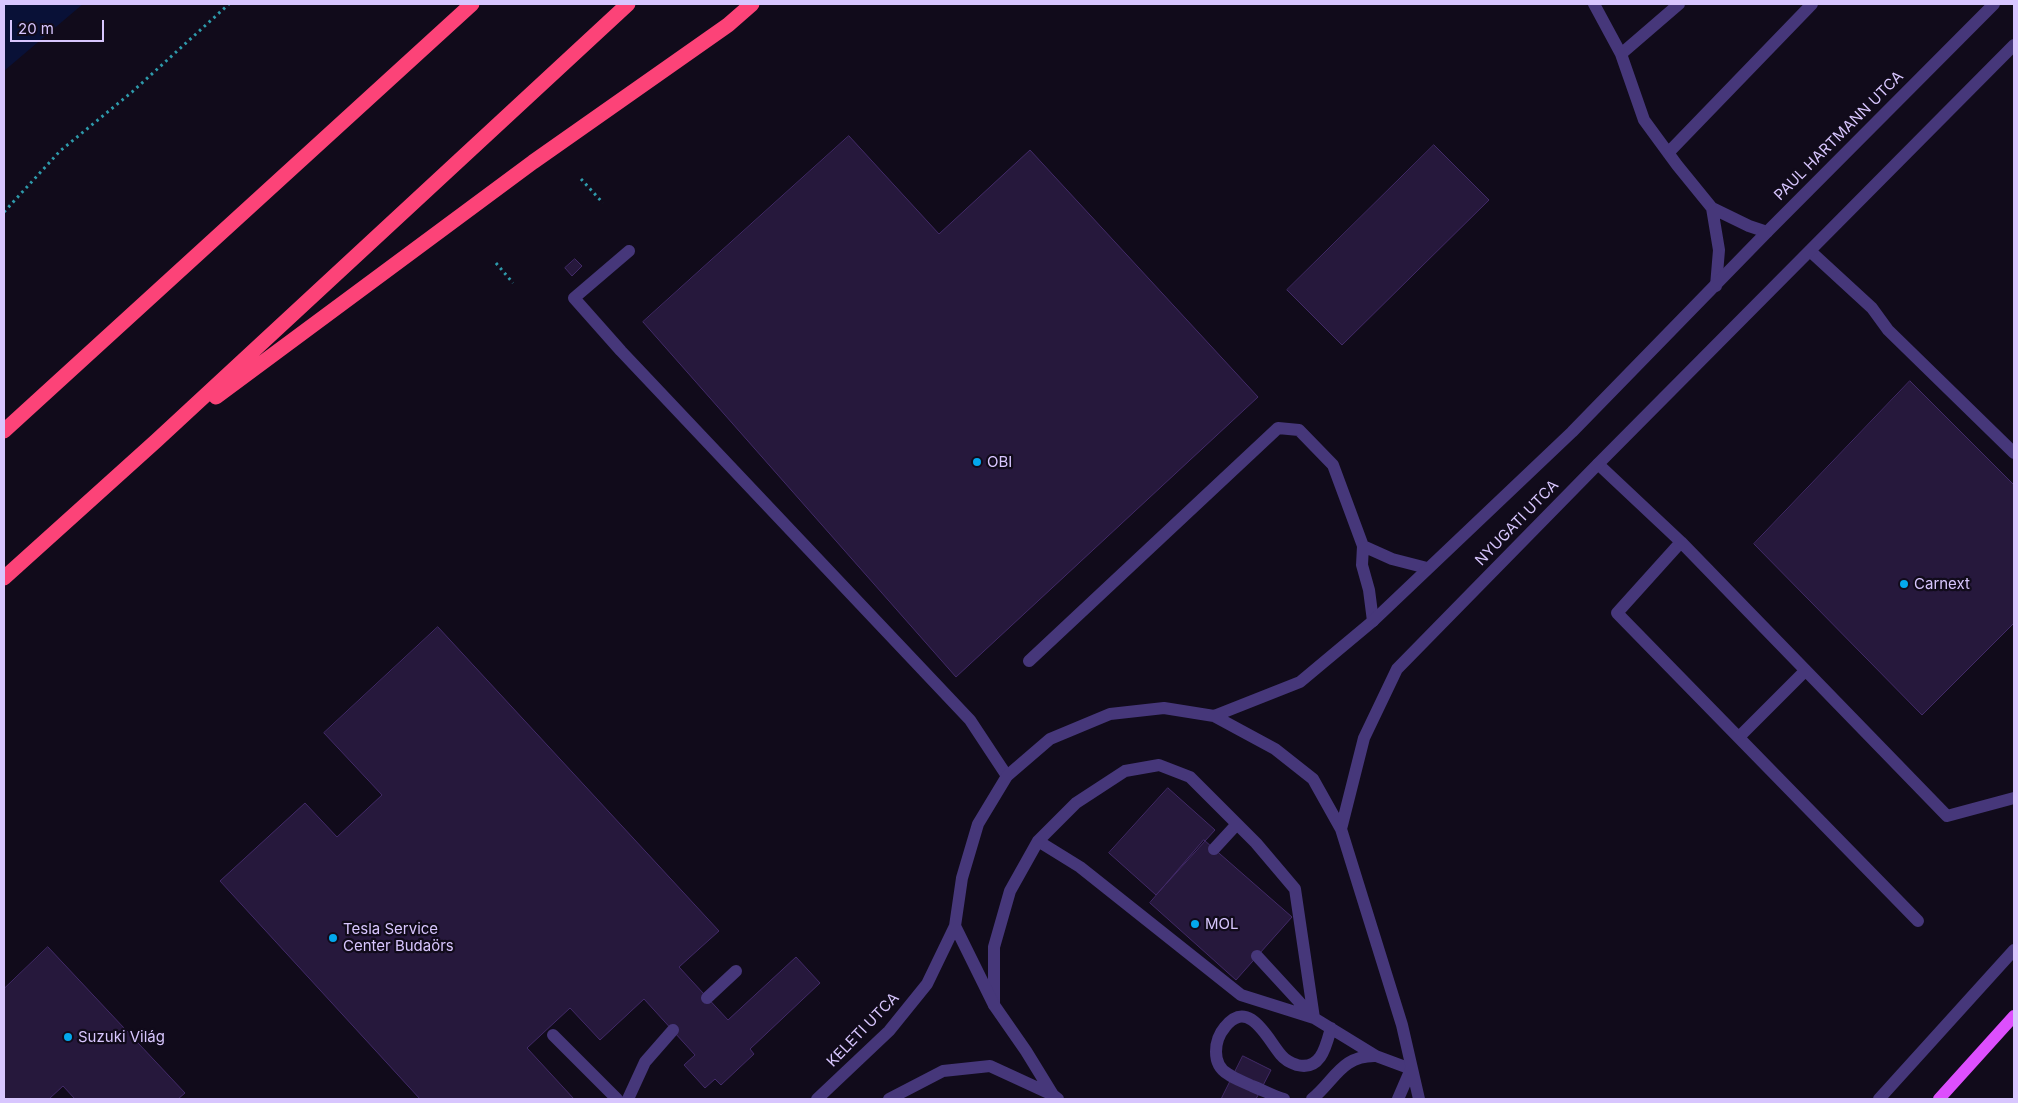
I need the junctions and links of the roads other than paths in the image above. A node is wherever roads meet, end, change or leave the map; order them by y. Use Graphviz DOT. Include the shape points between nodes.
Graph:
graph roads {
  1 [pos="472,4"];
  2 [pos="628,4"];
  3 [pos="752,4"];
  4 [pos="1594,4"];
  5 [pos="1679,4"];
  6 [pos="1812,4"];
  7 [pos="1994,4"];
  8 [pos="2014,45"];
  9 [pos="1621,54"];
  10 [pos="1668,153"];
  11 [pos="1712,208"];
  12 [pos="1767,232"];
  13 [pos="629,251"];
  14 [pos="1810,251"];
  15 [pos="1713,289"];
  16 [pos="4,431"];
  17 [pos="156,440"];
  18 [pos="2014,453"];
  19 [pos="1598,464"];
  20 [pos="1681,542"];
  21 [pos="1363,546"];
  22 [pos="1427,568"];
  23 [pos="4,578"];
  24 [pos="1373,621"];
  25 [pos="1028,661"];
  26 [pos="1806,671"];
  27 [pos="1214,716"];
  28 [pos="1739,737"];
  29 [pos="1007,776"];
  30 [pos="2014,798"];
  31 [pos="1237,824"];
  32 [pos="1341,829"];
  33 [pos="1038,841"];
  34 [pos="1214,849"];
  35 [pos="1159,912"];
  36 [pos="1149,921"];
  37 [pos="1918,921"];
  38 [pos="955,926"];
  39 [pos="2014,950"];
  40 [pos="1257,956"];
  41 [pos="736,971"];
  42 [pos="707,998"];
  43 [pos="994,1005"];
  44 [pos="2014,1016"];
  45 [pos="1314,1018"];
  46 [pos="1331,1028"];
  47 [pos="672,1030"];
  48 [pos="554,1035"];
  49 [pos="1376,1056"];
  50 [pos="1411,1069"];
  51 [pos="1055,1097"];
  52 [pos="617,1099"];
  53 [pos="628,1099"];
  54 [pos="817,1099"];
  55 [pos="889,1099"];
  56 [pos="1284,1099"];
  57 [pos="1312,1099"];
  58 [pos="1398,1099"];
  59 [pos="1419,1099"];
  60 [pos="1879,1099"];
  61 [pos="1938,1099"];
  1 -- 16 [label="highway"];
  2 -- 17 [label="highway"];
  3 -- 17 [label="highway" via="728,26 533,162"];
  4 -- 9 [label="street"];
  5 -- 9 [label="street"];
  6 -- 10 [label="street"];
  7 -- 12 [label="street, PAUL HARTMANN UTCA"];
  8 -- 14 [label="street"];
  9 -- 10 [label="street" via="1644,120"];
  10 -- 11 [label="street"];
  11 -- 12 [label="street"];
  11 -- 15 [label="street" via="1719,250"];
  12 -- 15 [label="street, PAUL HARTMANN UTCA"];
  13 -- 29 [label="street" via="574,298 970,720"];
  14 -- 18 [label="street" via="1872,308 1888,330"];
  14 -- 19 [label="street, NYUGATI UTCA"];
  15 -- 22 [label="street, NYUGATI UTCA" via="1572,432"];
  17 -- 23 [label="highway"];
  19 -- 20 [label="street"];
  19 -- 32 [label="street, NYUGATI UTCA" via="1398,669 1364,738"];
  20 -- 26 [label="street"];
  20 -- 28 [label="street" via="1617,613"];
  21 -- 22 [label="street" via="1392,559"];
  21 -- 24 [label="street" via="1362,565"];
  21 -- 25 [label="street" via="1333,465 1299,430 1278,428"];
  22 -- 24 [label="street, NYUGATI UTCA"];
  24 -- 27 [label="street, NYUGATI UTCA" via="1300,682"];
  26 -- 28 [label="street"];
  26 -- 30 [label="street" via="1948,816"];
  27 -- 29 [label="street, KELETI UTCA" via="1164,708 1110,714 1050,739"];
  27 -- 32 [label="street" via="1275,749 1313,779"];
  28 -- 37 [label="street"];
  29 -- 38 [label="street, KELETI UTCA" via="978,824 962,878"];
  31 -- 33 [label="street" via="1190,777 1159,765 1125,771 1076,803"];
  31 -- 34 [label="street"];
  31 -- 45 [label="street" via="1295,890"];
  32 -- 50 [label="street" via="1402,1024"];
  33 -- 36 [label="street" via="1080,867"];
  33 -- 43 [label="street" via="1010,891 994,946"];
  35 -- 36 [label="street"];
  36 -- 45 [label="street" via="1241,995"];
  38 -- 43 [label="street"];
  38 -- 54 [label="street, KELETI UTCA" via="927,984 889,1031"];
  39 -- 60 [label="street"];
  40 -- 45 [label="street"];
  41 -- 42 [label="street"];
  43 -- 51 [label="street"];
  44 -- 61 [label="main road"];
  45 -- 46 [label="street"];
  46 -- 49 [label="street"];
  46 -- 56 [label="street" via="1320,1060 1303,1066 1282,1057 1261,1026 1251,1019 1239,1017 1228,1023 1219,1034 1215,1047 1217,1062 1226,1073"];
  47 -- 53 [label="street" via="645,1062"];
  48 -- 52 [label="street"];
  49 -- 50 [label="street"];
  49 -- 57 [label="street" via="1363,1056 1348,1062"];
  50 -- 58 [label="street"];
  50 -- 59 [label="street"];
  51 -- 55 [label="street" via="990,1066 944,1072"];
}
